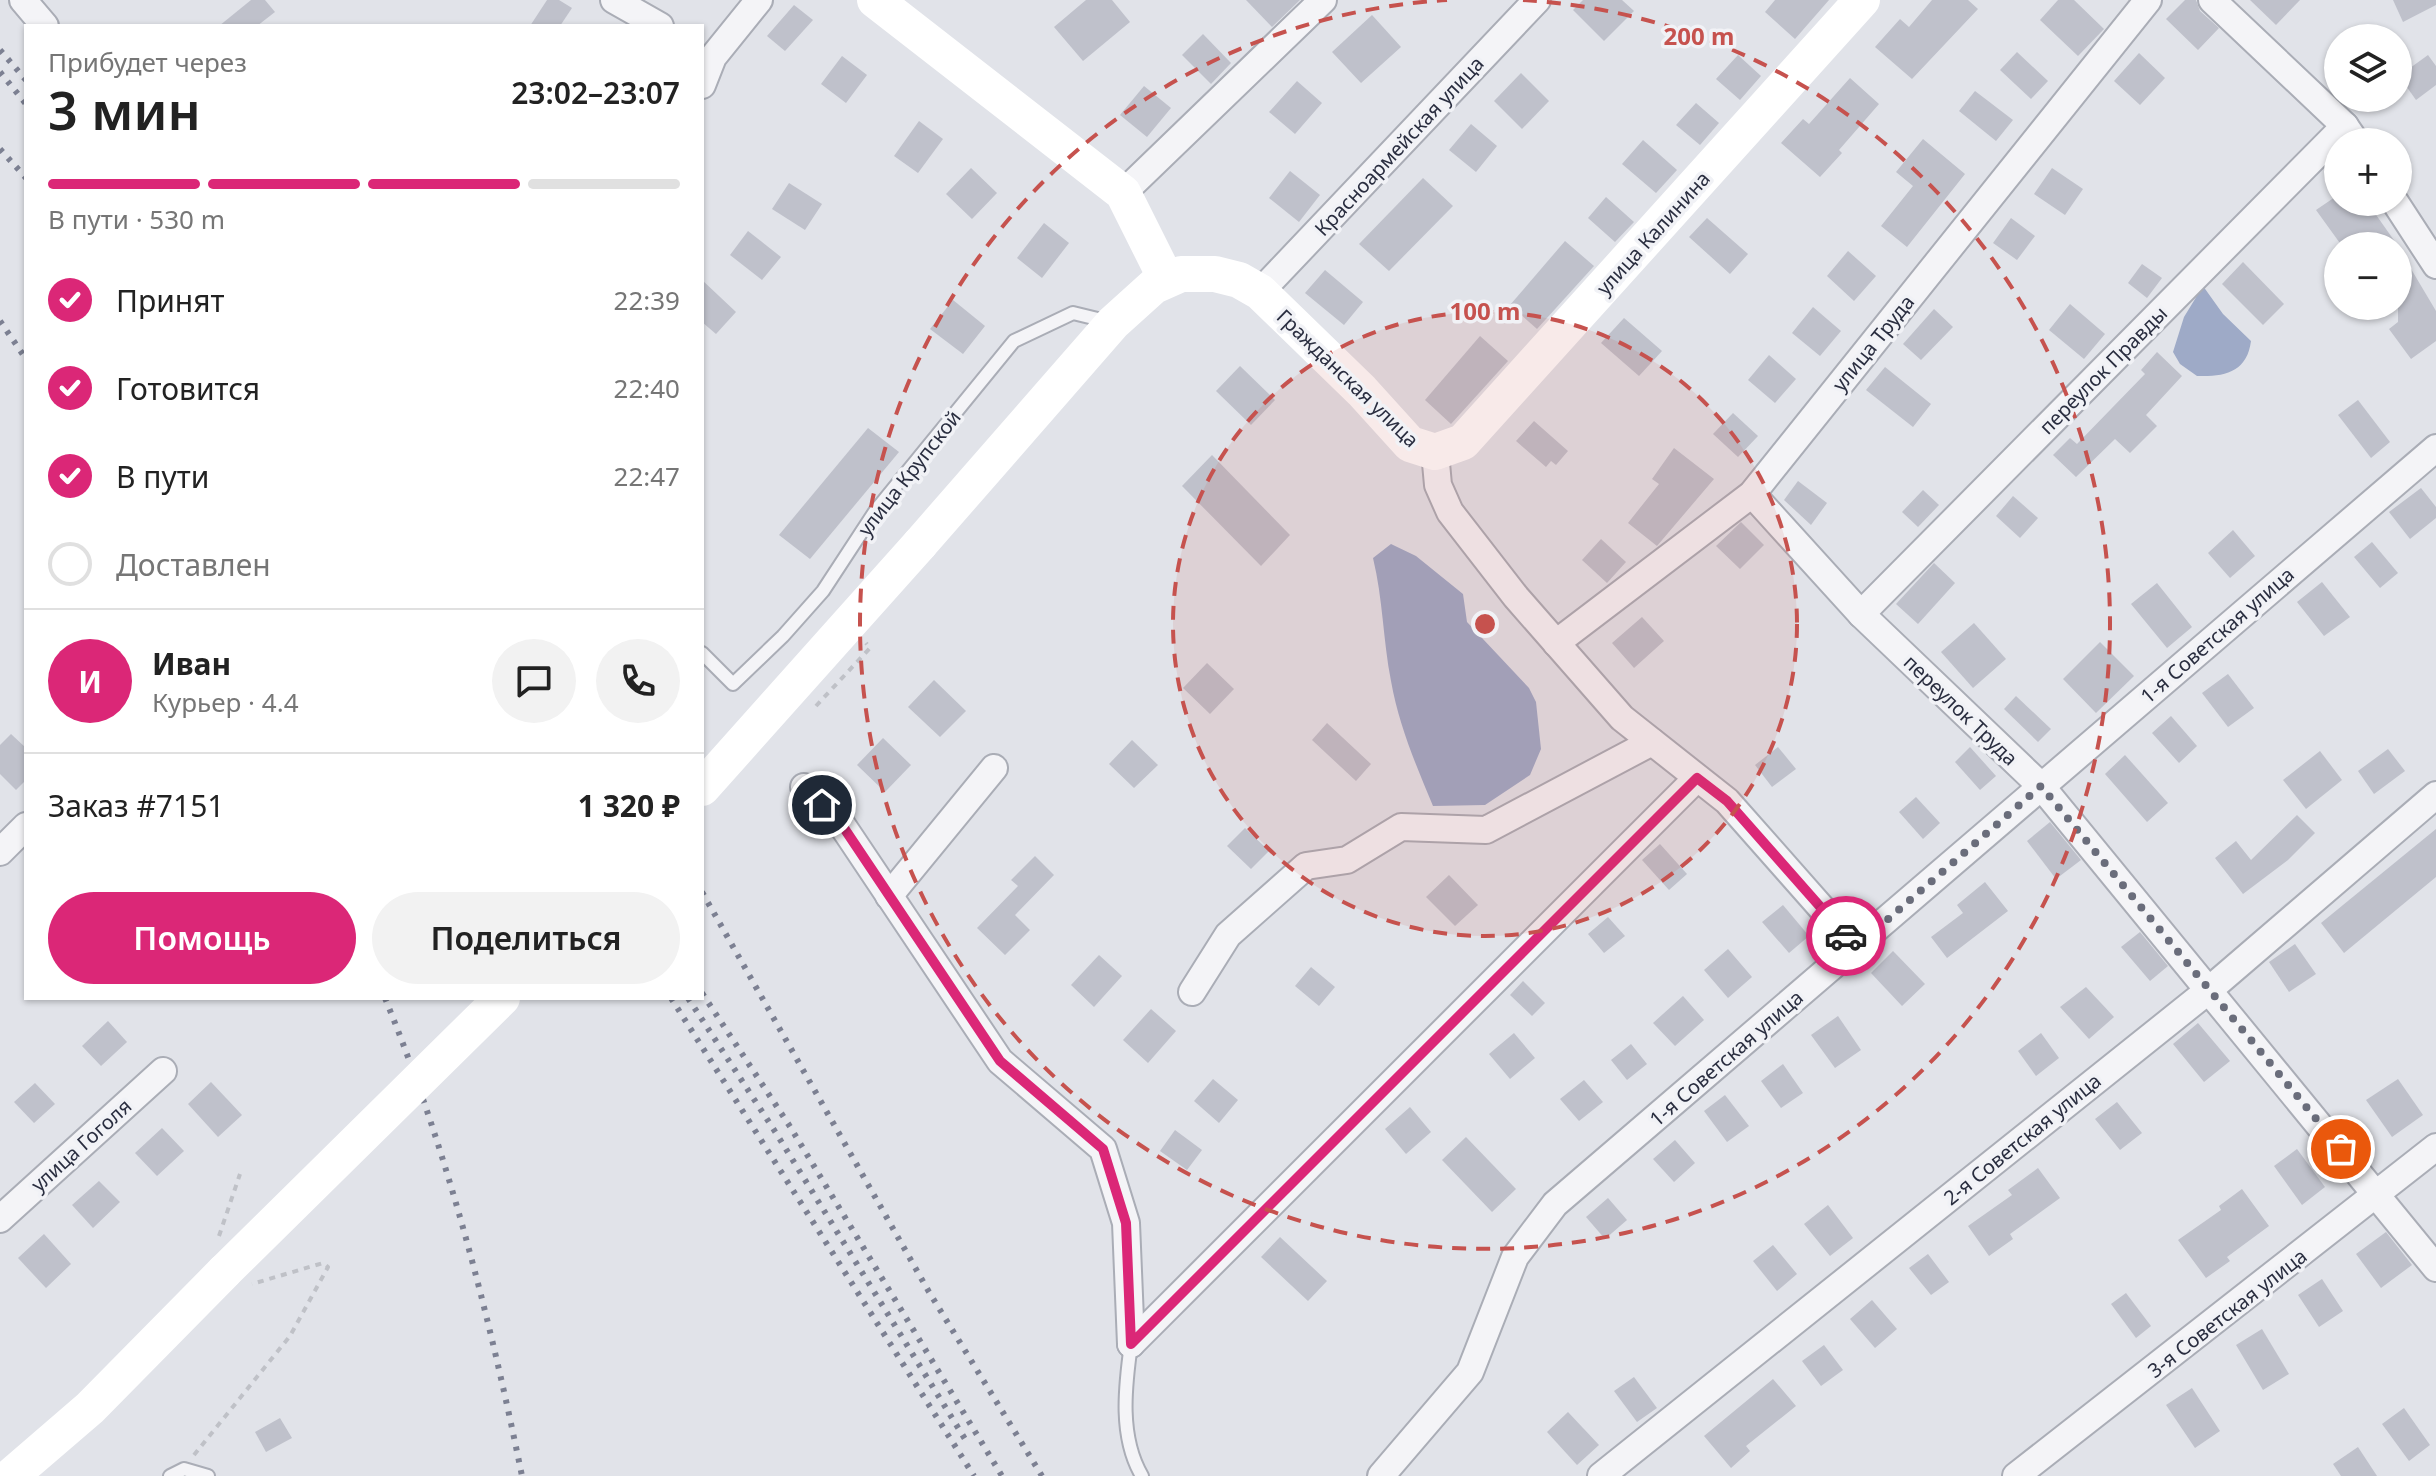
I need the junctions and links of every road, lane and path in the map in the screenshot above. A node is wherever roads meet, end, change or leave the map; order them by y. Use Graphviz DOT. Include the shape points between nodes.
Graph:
graph roads {
  1 [pos="23,0"];
  2 [pos="614,0"];
  3 [pos="759,0"];
  4 [pos="1323,0"];
  5 [pos="1537,0"];
  6 [pos="1862,0"];
  7 [pos="2148,0"];
  8 [pos="2212,0"];
  9 [pos="891,4"];
  10 [pos="43,24"];
  11 [pos="656,24"];
  12 [pos="708,53"];
  13 [pos="704,74"];
  14 [pos="2344,128"];
  15 [pos="2324,160"];
  16 [pos="1123,193"];
  17 [pos="2404,216"];
  18 [pos="2436,265"];
  19 [pos="1166,279"];
  20 [pos="1260,292"];
  21 [pos="1113,323"];
  22 [pos="2436,448"];
  23 [pos="1435,452"];
  24 [pos="1752,494"];
  25 [pos="1861,614"];
  26 [pos="1556,643"];
  27 [pos="870,648"];
  28 [pos="704,655"];
  29 [pos="806,717"];
  30 [pos="1652,742"];
  31 [pos="994,768"];
  32 [pos="1697,778"];
  33 [pos="704,786"];
  34 [pos="2041,786"];
  35 [pos="804,787"];
  36 [pos="2436,795"];
  37 [pos="24,828"];
  38 [pos="0,852"];
  39 [pos="889,896"];
  40 [pos="1856,947"];
  41 [pos="2209,990"];
  42 [pos="1192,992"];
  43 [pos="500,1000"];
  44 [pos="163,1071"];
  45 [pos="2436,1147"];
  46 [pos="240,1174"];
  47 [pos="2379,1194"];
  48 [pos="0,1219"];
  49 [pos="228,1267"];
  50 [pos="2436,1268"];
  51 [pos="1131,1344"];
  52 [pos="184,1469"];
  53 [pos="11,1476"];
  54 [pos="170,1476"];
  55 [pos="208,1476"];
  56 [pos="1142,1476"];
  57 [pos="1381,1476"];
  58 [pos="1601,1476"];
  59 [pos="2016,1476"];
  1 -- 10 [label="street"];
  2 -- 11 [label="street"];
  3 -- 12 [label="street"];
  4 -- 16 [label="street"];
  5 -- 20 [label="street, Красноармейская улица"];
  6 -- 23 [label="main road, улица Калинина" via="1492,413 1463,442"];
  7 -- 24 [label="street, улица Труда"];
  8 -- 14 [label="street"];
  9 -- 16 [label="main road"];
  12 -- 13 [label="street"];
  15 -- 25 [label="street, переулок Правды"];
  16 -- 19 [label="main road"];
  17 -- 18 [label="street"];
  19 -- 20 [label="main road, Гражданская улица" via="1215,274"];
  19 -- 21 [label="main road"];
  20 -- 23 [label="main road, Гражданская улица" via="1410,444"];
  21 -- 28 [label="lane, улица Крупской" via="1073,313 1014,341 876,510 823,591 783,636 733,684"];
  21 -- 33 [label="main road, bridge"];
  22 -- 34 [label="street, 1-я Советская улица"];
  23 -- 26 [label="street, Гражданская улица" via="1438,485 1450,512"];
  24 -- 25 [label="street, переулок Труда"];
  24 -- 26 [label="street, улица Труда"];
  25 -- 34 [label="street, переулок Труда"];
  26 -- 30 [label="street, Гражданская улица" via="1622,718"];
  27 -- 29 [label="path"];
  30 -- 32 [label="street, Гражданская улица"];
  30 -- 42 [label="street" via="1486,830 1401,827 1347,860 1306,866 1228,935"];
  31 -- 39 [label="street"];
  32 -- 40 [label="street, Гражданская улица" via="1727,801"];
  32 -- 51 [label="street"];
  34 -- 40 [label="street, 1-я Советская улица"];
  34 -- 41 [label="street, переулок Труда"];
  35 -- 39 [label="street" via="840,822"];
  36 -- 41 [label="street, 2-я Советская улица"];
  37 -- 38 [label="street"];
  39 -- 51 [label="street" via="1000,1061 1103,1149 1126,1223"];
  40 -- 57 [label="street, 1-я Советская улица" via="1555,1204 1515,1257 1470,1372"];
  41 -- 47 [label="street, переулок Труда"];
  41 -- 58 [label="street, 2-я Советская улица"];
  43 -- 49 [label="main road, bridge"];
  44 -- 48 [label="street, улица Гоголя"];
  45 -- 47 [label="street, 3-я Советская улица"];
  46 -- 49 [label="path"];
  47 -- 50 [label="street, переулок Труда"];
  47 -- 59 [label="street, 3-я Советская улица"];
  49 -- 52 [label="path" via="328,1267 290,1336"];
  49 -- 53 [label="main road" via="90,1408"];
  51 -- 56 [label="lane" via="1123,1398"];
  52 -- 54 [label="lane"];
  52 -- 55 [label="lane"];
}
